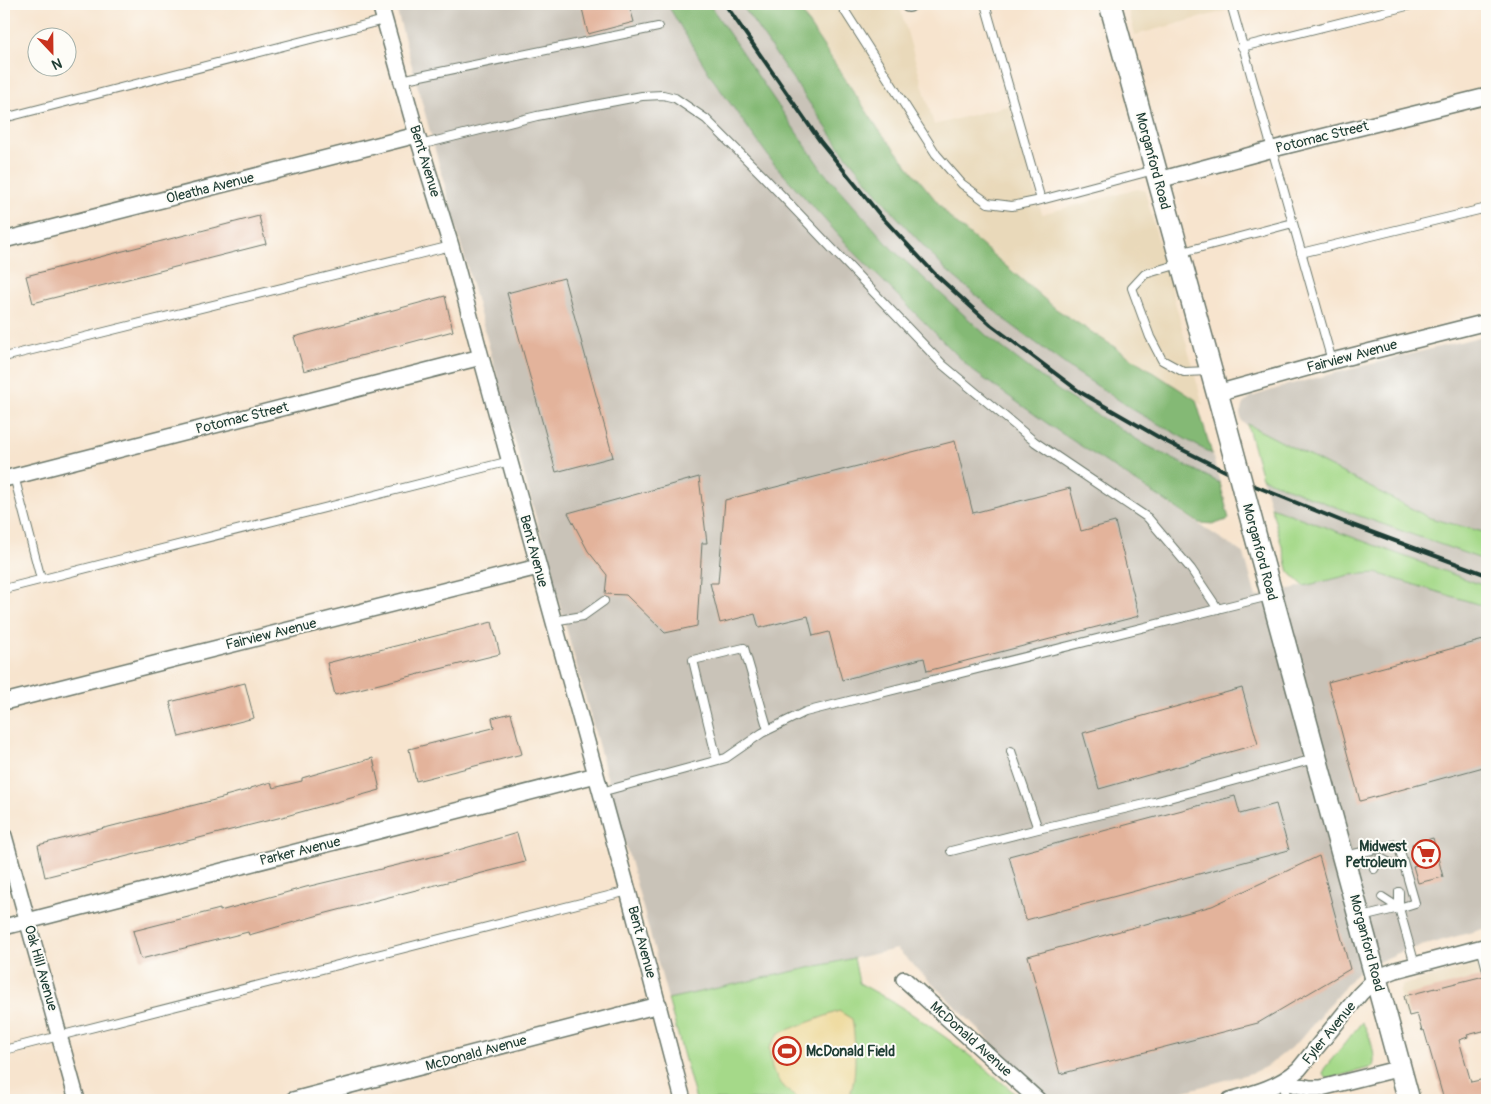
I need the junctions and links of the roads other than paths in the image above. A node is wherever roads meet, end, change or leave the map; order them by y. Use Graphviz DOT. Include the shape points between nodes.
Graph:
graph roads {
  1 [pos="380,4"];
  2 [pos="986,4"];
  3 [pos="1110,4"];
  4 [pos="1231,4"];
  5 [pos="1415,4"];
  6 [pos="841,5"];
  7 [pos="384,20"];
  8 [pos="658,27"];
  9 [pos="1242,47"];
  10 [pos="401,80"];
  11 [pos="1487,96"];
  12 [pos="4,118"];
  13 [pos="418,140"];
  14 [pos="1273,149"];
  15 [pos="1157,175"];
  16 [pos="1041,200"];
  17 [pos="1487,208"];
  18 [pos="1293,223"];
  19 [pos="4,240"];
  20 [pos="452,246"];
  21 [pos="1301,253"];
  22 [pos="1180,258"];
  23 [pos="1487,322"];
  24 [pos="4,357"];
  25 [pos="481,357"];
  26 [pos="1332,361"];
  27 [pos="1211,371"];
  28 [pos="1217,392"];
  29 [pos="510,461"];
  30 [pos="9,478"];
  31 [pos="538,567"];
  32 [pos="41,579"];
  33 [pos="4,589"];
  34 [pos="1272,595"];
  35 [pos="604,601"];
  36 [pos="1218,609"];
  37 [pos="553,621"];
  38 [pos="4,702"];
  39 [pos="768,730"];
  40 [pos="1012,751"];
  41 [pos="1316,758"];
  42 [pos="717,760"];
  43 [pos="596,775"];
  44 [pos="600,792"];
  45 [pos="1038,829"];
  46 [pos="4,836"];
  47 [pos="1378,848"];
  48 [pos="951,852"];
  49 [pos="1343,856"];
  50 [pos="1380,858"];
  51 [pos="1390,864"];
  52 [pos="1374,869"];
  53 [pos="628,890"];
  54 [pos="1399,892"];
  55 [pos="1382,897"];
  56 [pos="1399,908"];
  57 [pos="1360,918"];
  58 [pos="27,921"];
  59 [pos="4,927"];
  60 [pos="1484,947"];
  61 [pos="1415,965"];
  62 [pos="1487,970"];
  63 [pos="1376,978"];
  64 [pos="904,979"];
  65 [pos="659,1005"];
  66 [pos="60,1036"];
  67 [pos="4,1050"];
  68 [pos="1400,1068"];
  69 [pos="1283,1082"];
  70 [pos="77,1100"];
  71 [pos="293,1100"];
  72 [pos="684,1100"];
  73 [pos="1038,1100"];
  74 [pos="1230,1100"];
  75 [pos="1287,1100"];
  76 [pos="1410,1100"];
  1 -- 7 [label="street, Bent Avenue"];
  2 -- 16 [label="lane"];
  3 -- 15 [label="street, Morganford Road"];
  4 -- 9 [label="lane"];
  5 -- 9 [label="lane"];
  6 -- 16 [label="lane" via="936,154 962,184 988,203 1012,206"];
  7 -- 10 [label="street, Bent Avenue"];
  7 -- 12 [label="lane"];
  8 -- 10 [label="lane"];
  9 -- 14 [label="lane"];
  10 -- 13 [label="street, Bent Avenue"];
  11 -- 14 [label="street, Potomac Street"];
  13 -- 19 [label="street, Oleatha Avenue"];
  13 -- 20 [label="street, Bent Avenue"];
  13 -- 36 [label="lane" via="642,96 676,98 706,119 764,177 943,365 1035,442 1148,518 1191,569"];
  14 -- 15 [label="street, Potomac Street"];
  14 -- 18 [label="lane"];
  15 -- 16 [label="lane"];
  15 -- 22 [label="street, Morganford Road"];
  17 -- 21 [label="lane"];
  18 -- 21 [label="lane"];
  18 -- 22 [label="lane"];
  20 -- 24 [label="lane"];
  20 -- 25 [label="street, Bent Avenue"];
  21 -- 26 [label="lane"];
  22 -- 27 [label="street, Morganford Road"];
  22 -- 27 [label="lane" via="1145,274 1132,288 1162,360 1184,372"];
  23 -- 26 [label="street, Fairview Avenue"];
  25 -- 29 [label="street, Bent Avenue"];
  25 -- 30 [label="street, Potomac Street"];
  26 -- 28 [label="street, Fairview Avenue"];
  27 -- 28 [label="street, Morganford Road"];
  28 -- 34 [label="street, Morganford Road, bridge"];
  29 -- 31 [label="street, Bent Avenue"];
  29 -- 32 [label="lane"];
  30 -- 32 [label="lane"];
  31 -- 37 [label="street, Bent Avenue"];
  31 -- 38 [label="street, Fairview Avenue"];
  32 -- 33 [label="lane"];
  34 -- 36 [label="lane"];
  34 -- 41 [label="street, Morganford Road"];
  35 -- 37 [label="lane" via="583,616"];
  36 -- 39 [label="lane" via="805,712"];
  37 -- 43 [label="street, Bent Avenue"];
  39 -- 42 [label="lane" via="726,758"];
  39 -- 42 [label="lane" via="744,648 693,660"];
  40 -- 45 [label="lane"];
  41 -- 45 [label="lane" via="1154,802"];
  41 -- 49 [label="street, Morganford Road"];
  42 -- 44 [label="lane"];
  43 -- 44 [label="street, Bent Avenue"];
  43 -- 58 [label="street, Parker Avenue"];
  44 -- 53 [label="street, Bent Avenue"];
  45 -- 48 [label="lane"];
  46 -- 58 [label="street, Oak Hill Avenue"];
  47 -- 49 [label="lane"];
  47 -- 50 [label="lane"];
  47 -- 56 [label="lane" via="1398,844 1415,904"];
  49 -- 57 [label="street, Morganford Road"];
  50 -- 51 [label="lane"];
  50 -- 52 [label="lane"];
  53 -- 65 [label="street, Bent Avenue"];
  53 -- 66 [label="lane"];
  54 -- 56 [label="lane"];
  55 -- 56 [label="lane"];
  56 -- 57 [label="lane"];
  56 -- 61 [label="lane"];
  57 -- 63 [label="street, Morganford Road"];
  58 -- 59 [label="street, Parker Avenue"];
  58 -- 66 [label="street, Oak Hill Avenue"];
  60 -- 61 [label="street, Fyler Avenue"];
  60 -- 62 [label="lane"];
  61 -- 63 [label="street, Fyler Avenue"];
  63 -- 68 [label="street, Morganford Road"];
  63 -- 69 [label="street, Fyler Avenue" via="1299,1069"];
  64 -- 73 [label="street, McDonald Avenue"];
  65 -- 71 [label="street, McDonald Avenue"];
  65 -- 72 [label="street, Bent Avenue"];
  66 -- 67 [label="lane"];
  66 -- 70 [label="street, Oak Hill Avenue"];
  68 -- 69 [label="street" via="1321,1088"];
  68 -- 76 [label="street, Morganford Road"];
  69 -- 74 [label="street, Fyler Avenue"];
  69 -- 75 [label="lane"];
}
